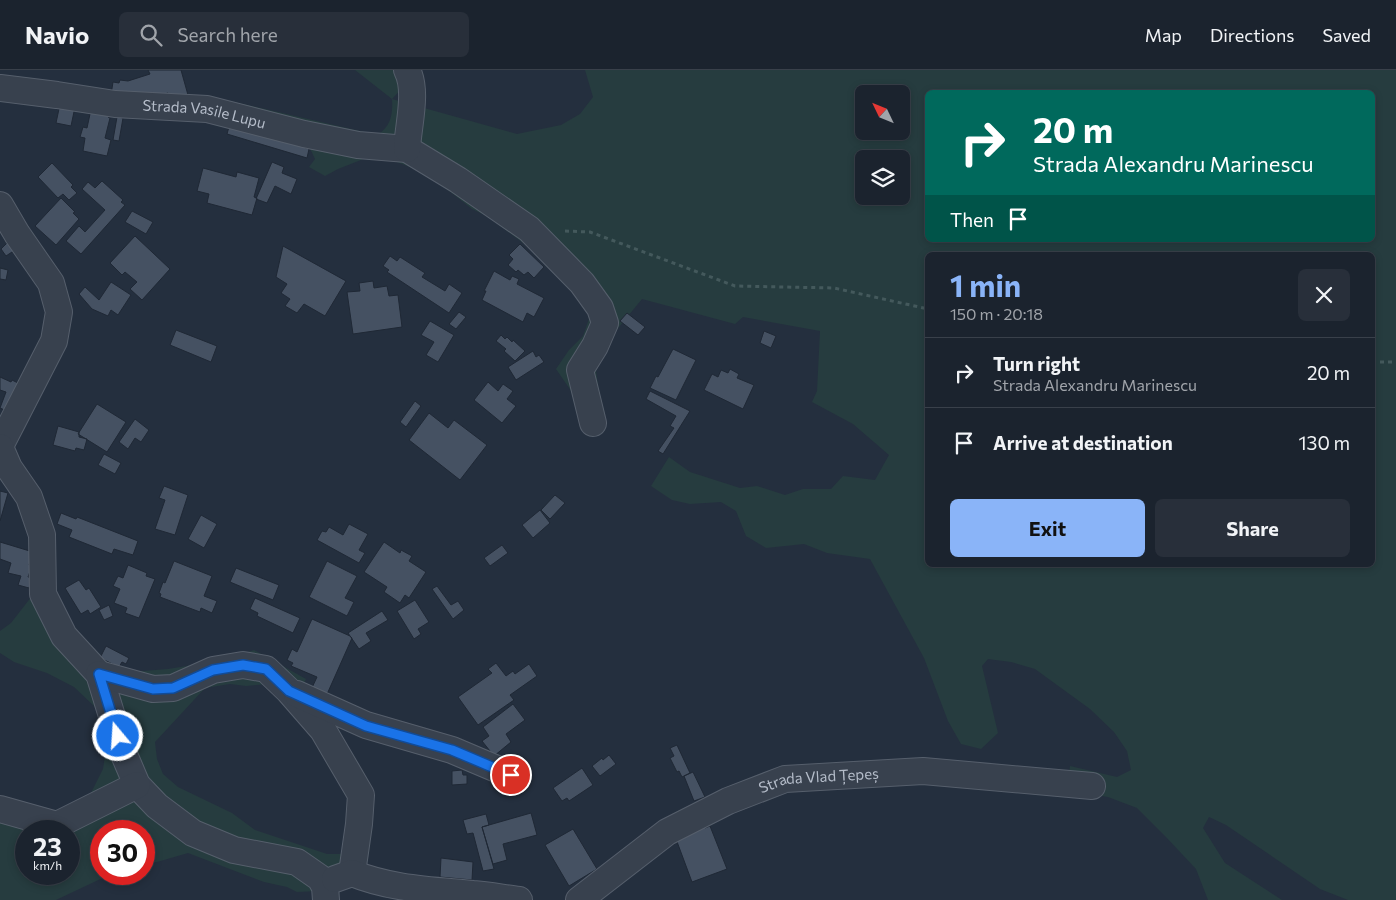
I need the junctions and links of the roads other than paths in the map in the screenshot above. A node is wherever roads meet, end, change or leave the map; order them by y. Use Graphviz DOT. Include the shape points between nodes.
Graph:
graph roads {
  1 [pos="407,70"];
  2 [pos="0,88"];
  3 [pos="407,149"];
  4 [pos="0,205"];
  5 [pos="593,423"];
  6 [pos="0,447"];
  7 [pos="99,674"];
  8 [pos="289,691"];
  9 [pos="511,775"];
  10 [pos="136,785"];
  11 [pos="1092,786"];
  12 [pos="0,809"];
  13 [pos="352,873"];
  14 [pos="324,888"];
  15 [pos="519,900"];
  16 [pos="579,900"];
  1 -- 3 [label="street" via="412,92"];
  2 -- 3 [label="street, Strada Vasile Lupu" via="115,104 207,109 358,145"];
  3 -- 5 [label="street, Strada Vasile Lupu" via="529,229 582,283 600,308 605,323 580,370"];
  4 -- 6 [label="street" via="51,282 59,312 54,341"];
  6 -- 7 [label="street" via="29,497 42,535 43,594 64,636"];
  7 -- 8 [label="street" via="153,689 173,688 213,670 243,665 266,669"];
  7 -- 10 [label="street"];
  8 -- 9 [label="street" via="366,726 452,750"];
  8 -- 13 [label="street" via="323,730 361,795"];
  10 -- 12 [label="street" via="58,825"];
  10 -- 14 [label="street" via="157,806 193,833 234,850 297,862"];
  11 -- 16 [label="street, Strada Vlad Țepeș" via="923,771 785,779 728,801 667,832"];
  13 -- 14 [label="street" via="335,879"];
  13 -- 15 [label="street" via="419,890"];
}
